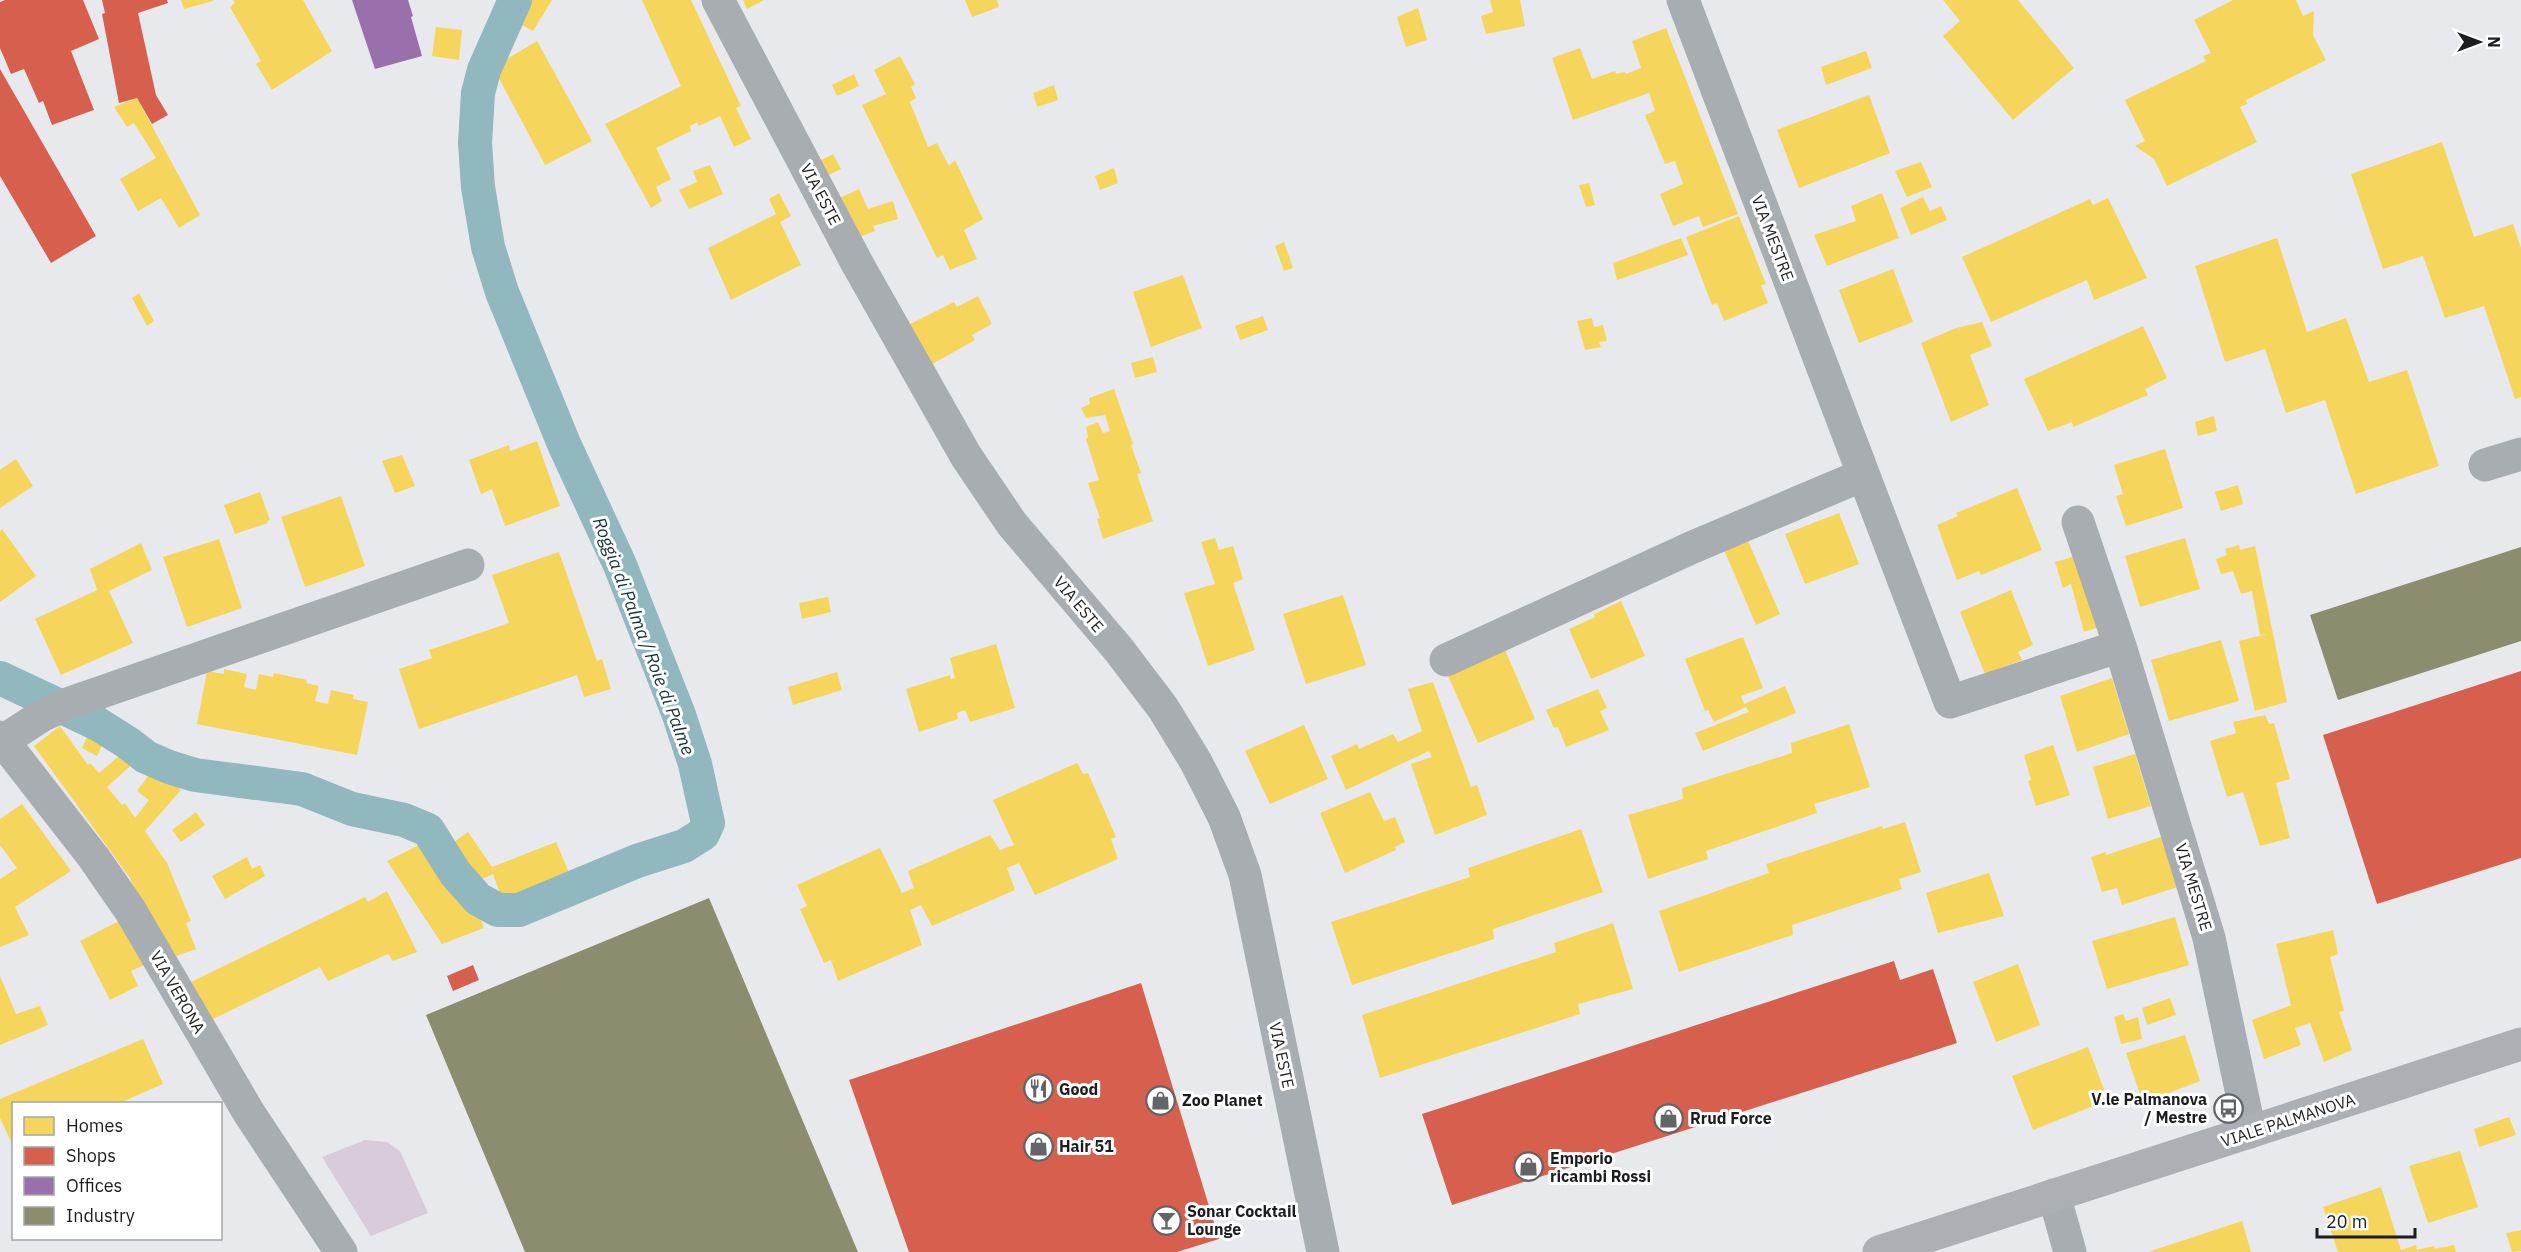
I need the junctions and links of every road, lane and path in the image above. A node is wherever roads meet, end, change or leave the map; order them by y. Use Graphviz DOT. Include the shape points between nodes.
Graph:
graph roads {
  1 [pos="718,0"];
  2 [pos="1683,0"];
  3 [pos="2521,454"];
  4 [pos="2485,465"];
  5 [pos="1863,475"];
  6 [pos="2078,522"];
  7 [pos="468,565"];
  8 [pos="2120,646"];
  9 [pos="1446,660"];
  10 [pos="2,739"];
  11 [pos="2521,1044"];
  12 [pos="2250,1132"];
  13 [pos="2054,1195"];
  14 [pos="341,1252"];
  15 [pos="1323,1252"];
  16 [pos="1879,1252"];
  17 [pos="2070,1252"];
  1 -- 15 [label="street, VIA ESTE" via="858,265 966,456 1012,524 1163,708 1224,817 1245,875"];
  2 -- 5 [label="street, VIA MESTRE"];
  3 -- 4 [label="street"];
  5 -- 8 [label="street, VIA MESTRE" via="1950,702"];
  5 -- 9 [label="street" via="1693,547"];
  6 -- 8 [label="street, VIA MESTRE"];
  7 -- 10 [label="street, VIA VERONA" via="55,709"];
  8 -- 12 [label="street, VIA MESTRE" via="2209,938"];
  10 -- 14 [label="street, VIA VERONA" via="130,910 249,1113"];
  11 -- 12 [label="main road, VIALE PALMANOVA"];
  12 -- 13 [label="main road, VIALE PALMANOVA"];
  13 -- 16 [label="main road, VIALE PALMANOVA"];
  13 -- 17 [label="street"];
}
